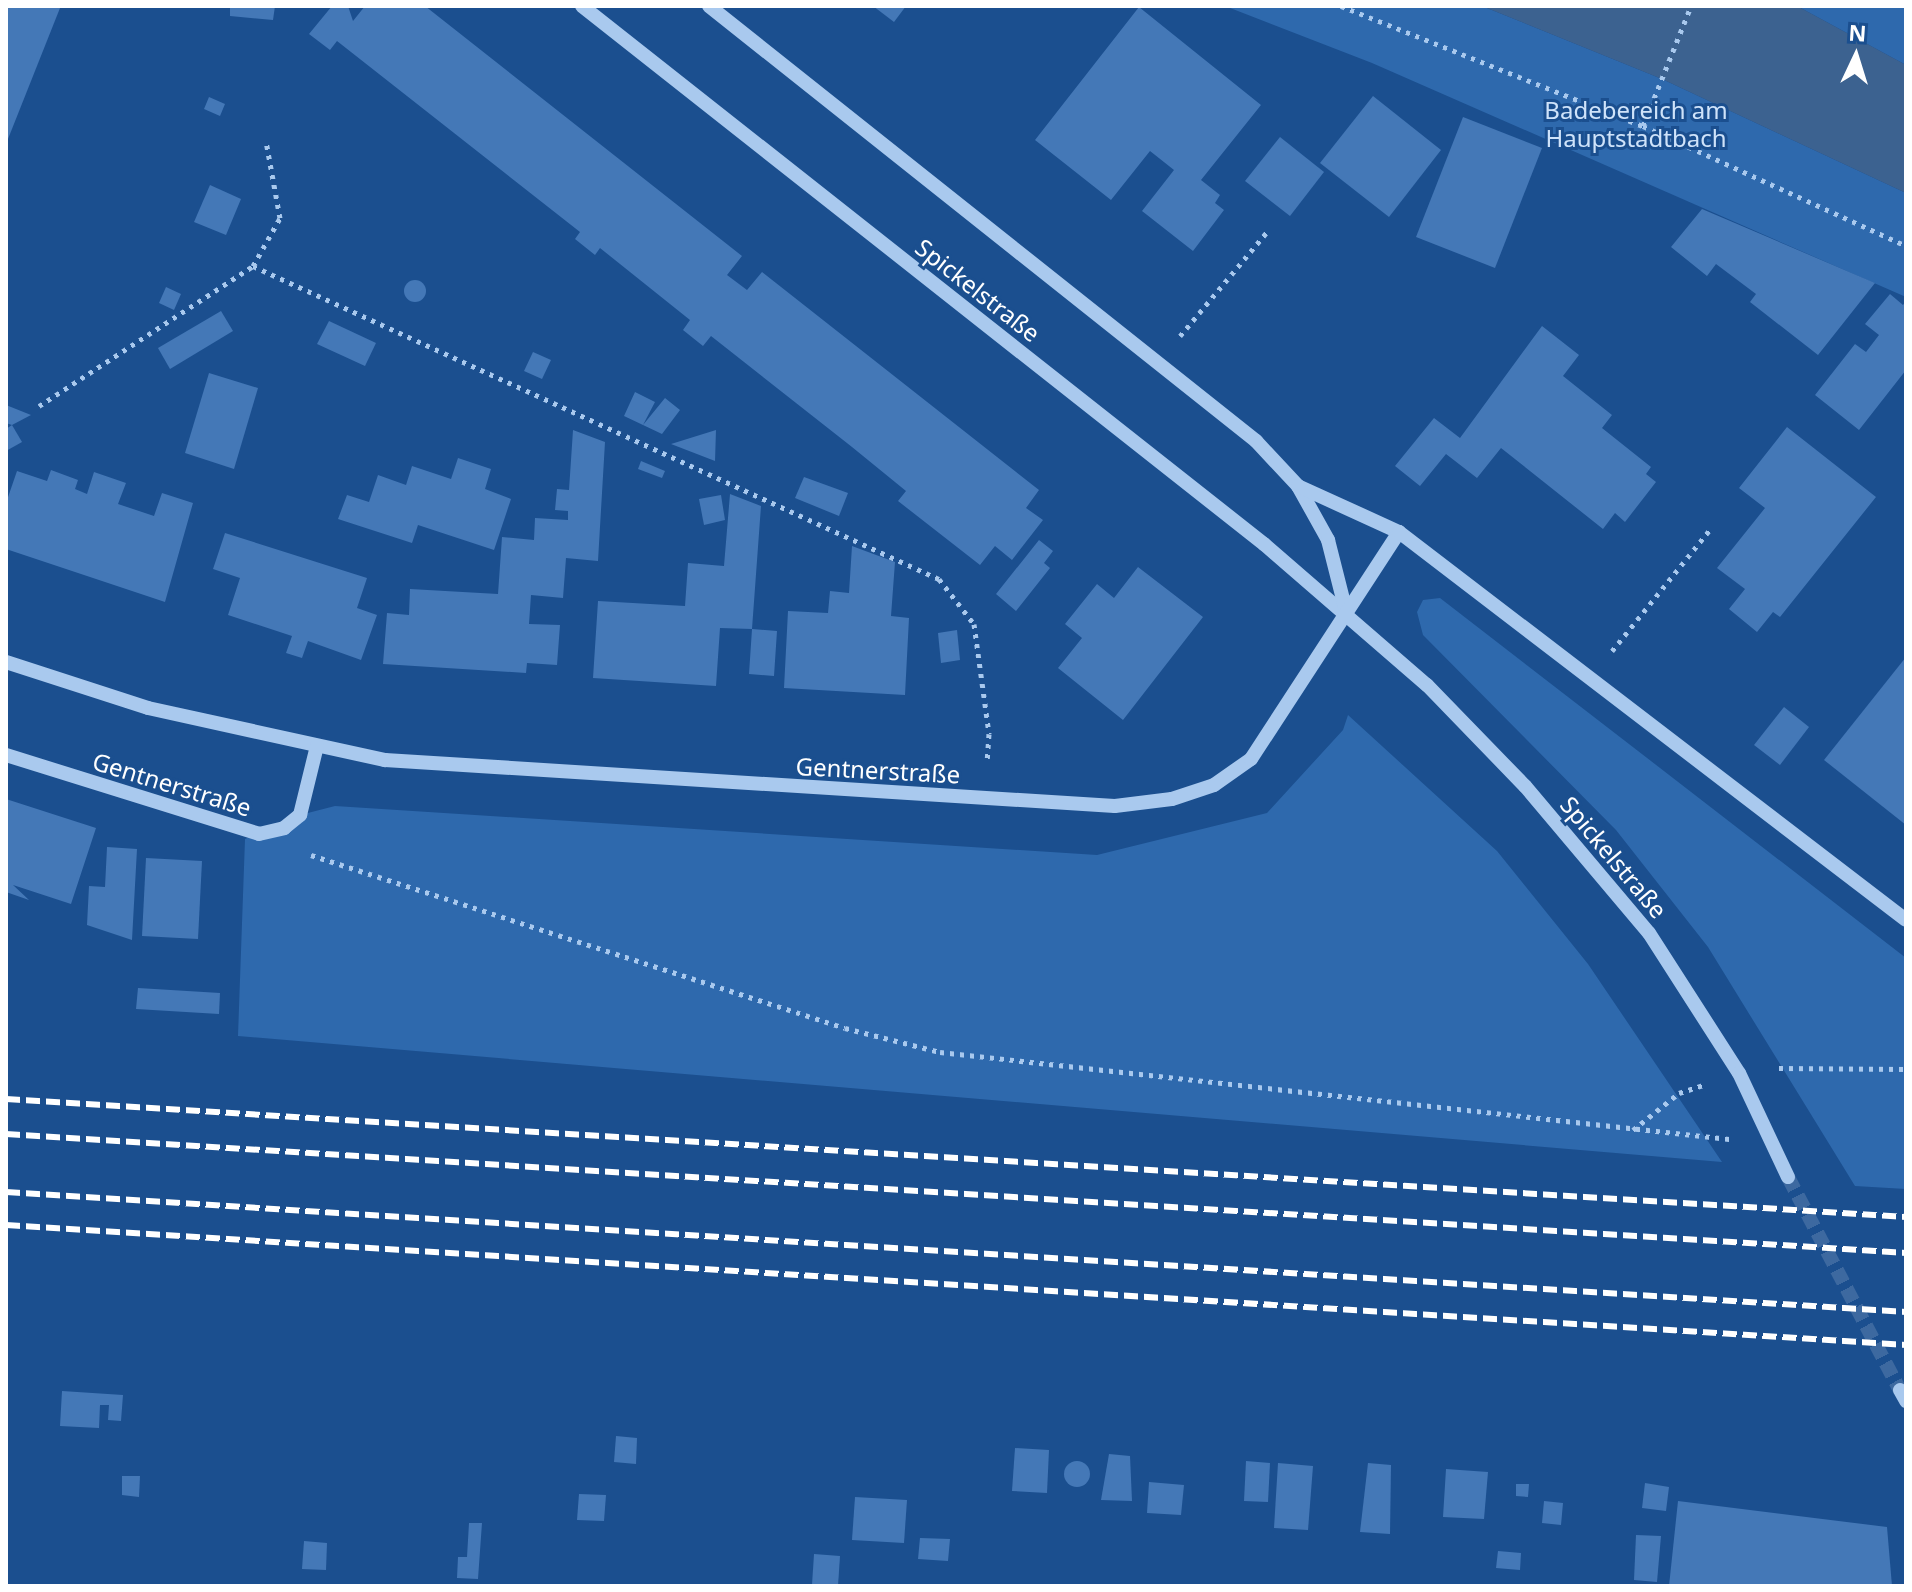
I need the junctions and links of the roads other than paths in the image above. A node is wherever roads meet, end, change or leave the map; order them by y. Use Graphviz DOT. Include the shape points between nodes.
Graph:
graph roads {
  1 [pos="582,6"];
  2 [pos="709,6"];
  3 [pos="1298,486"];
  4 [pos="1399,532"];
  5 [pos="1346,611"];
  6 [pos="6,662"];
  7 [pos="317,746"];
  8 [pos="6,755"];
  9 [pos="1906,920"];
  10 [pos="1788,1177"];
  1 -- 5 [label="street, Spickelstraße"];
  2 -- 3 [label="street" via="1256,441"];
  3 -- 4 [label="street"];
  3 -- 5 [label="street" via="1328,540"];
  4 -- 5 [label="street"];
  4 -- 9 [label="street"];
  5 -- 7 [label="street, Gentnerstraße" via="1251,759 1214,785 1172,799 1115,806 478,770"];
  5 -- 10 [label="street, Spickelstraße" via="1427,685 1586,854 1649,933 1739,1073"];
  6 -- 7 [label="street, Gentnerstraße" via="148,708"];
  7 -- 8 [label="street, Gentnerstraße" via="300,815 284,828 259,834"];
}
